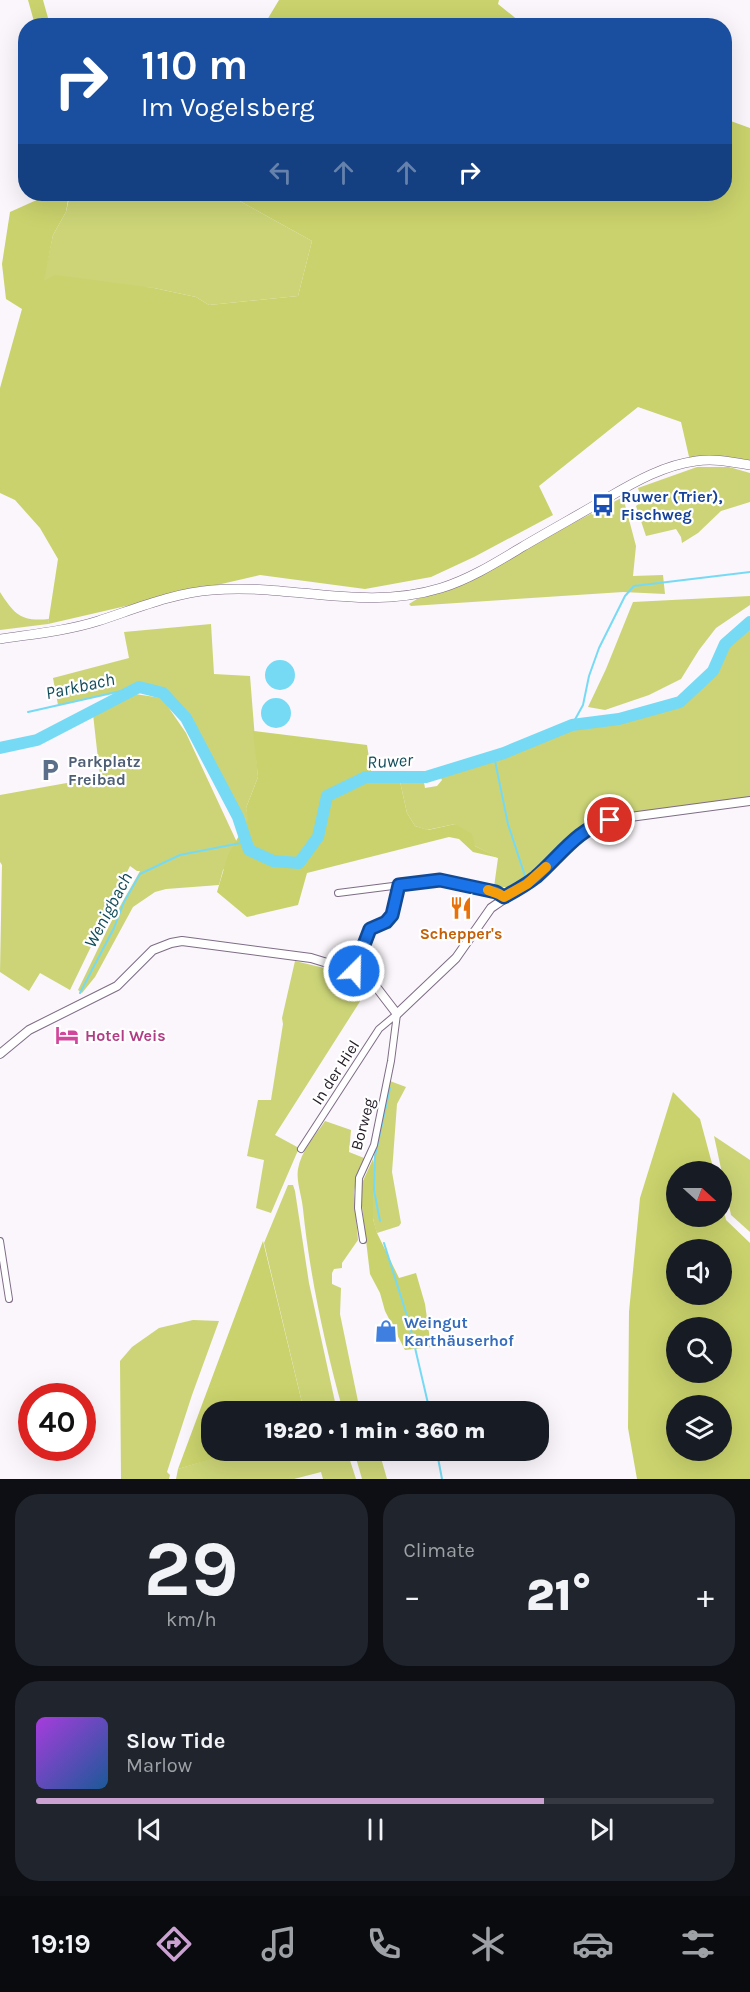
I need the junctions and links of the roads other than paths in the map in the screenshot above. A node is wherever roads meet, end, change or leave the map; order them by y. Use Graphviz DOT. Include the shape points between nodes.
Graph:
graph roads {
  1 [pos="750,465"];
  2 [pos="0,639"];
  3 [pos="750,801"];
  4 [pos="399,885"];
  5 [pos="338,893"];
  6 [pos="504,897"];
  7 [pos="350,969"];
  8 [pos="397,1014"];
  9 [pos="0,1054"];
  10 [pos="301,1149"];
  11 [pos="363,1240"];
  12 [pos="0,1241"];
  13 [pos="9,1299"];
  1 -- 2 [label="main road" via="697,460 640,479 487,568 442,588 411,595 359,598 260,589 209,590 55,631"];
  3 -- 6 [label="street" via="596,824 572,841 535,878"];
  4 -- 5 [label="street"];
  4 -- 6 [label="street" via="440,880"];
  4 -- 7 [label="street" via="392,915 370,929"];
  6 -- 8 [label="street" via="487,913 456,958"];
  7 -- 8 [label="street" via="376,988"];
  7 -- 9 [label="street" via="310,958 173,942 149,953 111,989 29,1030"];
  8 -- 10 [label="street, In der Hiel" via="379,1029"];
  8 -- 11 [label="street, Borweg" via="374,1145 359,1178"];
  12 -- 13 [label="street"];
}
